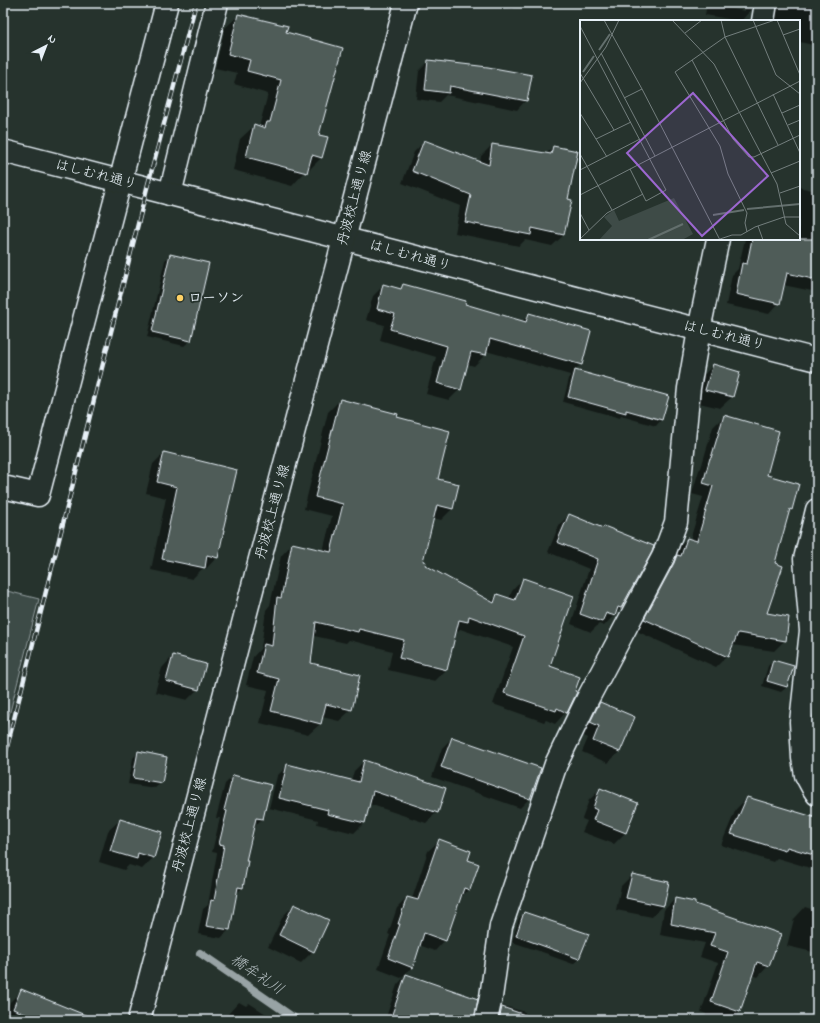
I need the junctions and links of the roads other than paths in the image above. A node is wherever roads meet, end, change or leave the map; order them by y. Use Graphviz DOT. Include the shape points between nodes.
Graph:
graph roads {
  1 [pos="166,3"];
  2 [pos="217,3"];
  3 [pos="406,3"];
  4 [pos="766,3"];
  5 [pos="763,20"];
  6 [pos="3,151"];
  7 [pos="120,181"];
  8 [pos="170,194"];
  9 [pos="345,239"];
  10 [pos="718,240"];
  11 [pos="699,330"];
  12 [pos="817,360"];
  13 [pos="3,487"];
  14 [pos="817,510"];
  15 [pos="817,794"];
  16 [pos="139,1020"];
  17 [pos="486,1020"];
  1 -- 7 [label="street"];
  2 -- 8 [label="street"];
  3 -- 9 [label="street, 丹波校上通り線"];
  4 -- 5 [label="street"];
  6 -- 7 [label="street, はしむれ通り"];
  7 -- 8 [label="street, はしむれ通り"];
  7 -- 13 [label="street" via="38,496"];
  8 -- 9 [label="street, はしむれ通り"];
  9 -- 11 [label="street, はしむれ通り"];
  9 -- 16 [label="street, 丹波校上通り線"];
  10 -- 11 [label="street"];
  11 -- 12 [label="street, はしむれ通り"];
  11 -- 17 [label="street" via="689,388 676,522 663,557 556,764 501,926"];
  14 -- 15 [label="street" via="805,559 811,631 801,722 806,775"];
}
